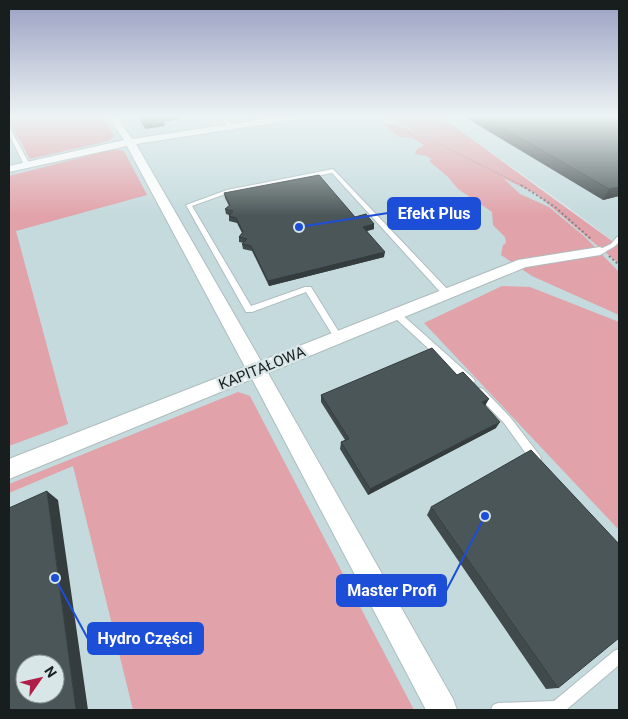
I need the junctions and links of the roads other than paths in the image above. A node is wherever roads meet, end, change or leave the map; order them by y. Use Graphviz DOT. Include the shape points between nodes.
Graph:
graph roads {
  1 [pos="19,150"];
  2 [pos="93,150"];
  3 [pos="135,150"];
  4 [pos="27,165"];
  5 [pos="9,170"];
  6 [pos="619,238"];
  7 [pos="601,251"];
  8 [pos="447,294"];
  9 [pos="396,314"];
  10 [pos="338,338"];
  11 [pos="256,370"];
  12 [pos="9,470"];
  13 [pos="547,470"];
  14 [pos="619,656"];
  15 [pos="442,710"];
  16 [pos="498,710"];
  1 -- 4 [label="lane"];
  2 -- 4 [label="street"];
  3 -- 11 [label="street"];
  4 -- 5 [label="street"];
  6 -- 7 [label="lane"];
  7 -- 8 [label="street, KAPITAŁOWA" via="533,261"];
  8 -- 9 [label="street, KAPITAŁOWA"];
  8 -- 10 [label="lane" via="333,171 227,192 189,205 249,310 308,289"];
  9 -- 10 [label="street, KAPITAŁOWA"];
  9 -- 13 [label="lane" via="456,367 507,420"];
  10 -- 11 [label="street, KAPITAŁOWA"];
  11 -- 12 [label="street, KAPITAŁOWA"];
  11 -- 15 [label="street"];
  14 -- 16 [label="lane" via="557,708"];
}
